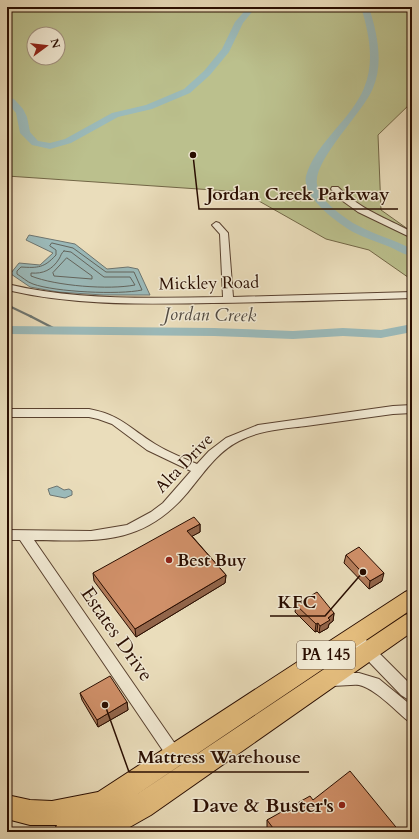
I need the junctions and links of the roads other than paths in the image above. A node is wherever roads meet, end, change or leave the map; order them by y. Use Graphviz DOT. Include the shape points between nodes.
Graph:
graph roads {
  1 [pos="335,189"];
  2 [pos="216,224"];
  3 [pos="412,235"];
  4 [pos="7,287"];
  5 [pos="412,295"];
  6 [pos="228,299"];
  7 [pos="412,409"];
  8 [pos="7,413"];
  9 [pos="199,470"];
  10 [pos="7,535"];
  11 [pos="24,536"];
  12 [pos="412,598"];
  13 [pos="412,621"];
  14 [pos="362,644"];
  15 [pos="328,679"];
  16 [pos="412,695"];
  17 [pos="412,715"];
  18 [pos="175,756"];
  19 [pos="107,801"];
  20 [pos="142,806"];
  21 [pos="7,807"];
  22 [pos="66,832"];
  23 [pos="97,832"];
  24 [pos="122,832"];
  1 -- 3 [label="street" via="356,209"];
  2 -- 6 [label="street" via="224,233"];
  4 -- 6 [label="street, Mickley Road" via="29,293 81,300"];
  5 -- 6 [label="street, Mickley Road"];
  7 -- 9 [label="street, Alta Drive" via="387,410 262,428 221,446"];
  8 -- 9 [label="street" via="100,415 114,420 164,454"];
  9 -- 11 [label="street, Alta Drive" via="168,505 155,516 130,529 90,537"];
  10 -- 11 [label="street, Alta Drive"];
  11 -- 18 [label="street, Estates Drive"];
  12 -- 14 [label="highway, PA 145"];
  13 -- 14 [label="highway, PA 145"];
  14 -- 15 [label="highway, PA 145"];
  14 -- 16 [label="street"];
  14 -- 18 [label="highway, PA 145"];
  15 -- 17 [label="street" via="358,679 374,684"];
  15 -- 20 [label="highway, PA 145"];
  18 -- 19 [label="highway, PA 145"];
  19 -- 21 [label="highway" via="55,813 33,813"];
  19 -- 22 [label="highway, PA 145"];
  20 -- 23 [label="highway, PA 145"];
  20 -- 24 [label="highway"];
}
